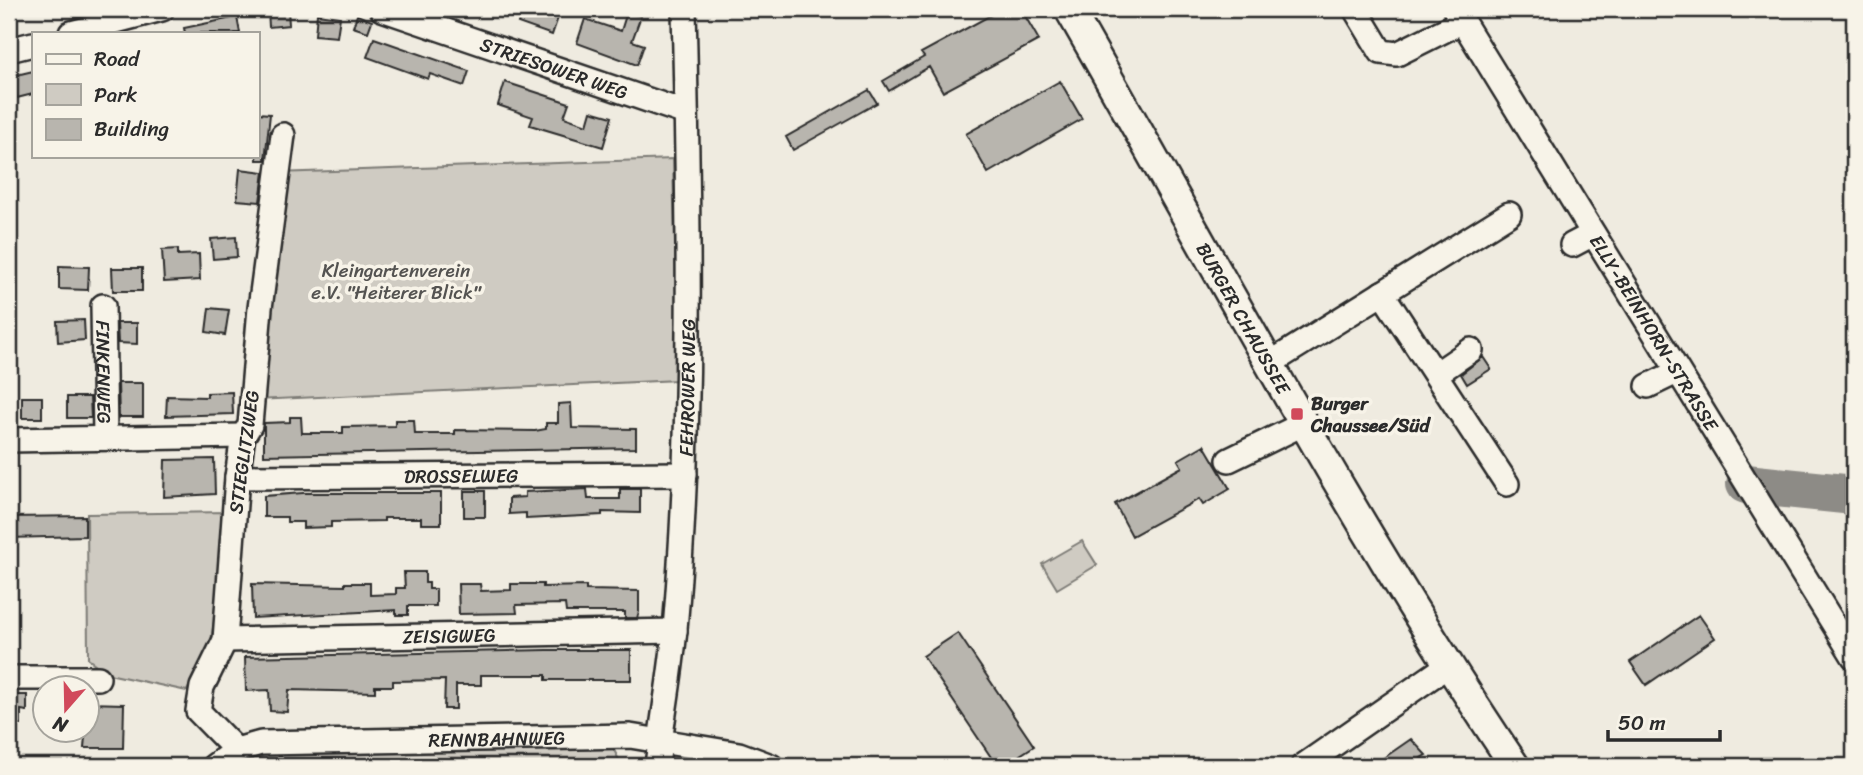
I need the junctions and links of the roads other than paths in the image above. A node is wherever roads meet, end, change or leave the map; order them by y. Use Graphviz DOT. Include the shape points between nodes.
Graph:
graph roads {
  1 [pos="162,9"];
  2 [pos="382,9"];
  3 [pos="684,9"];
  4 [pos="1069,9"];
  5 [pos="1355,9"];
  6 [pos="1459,15"];
  7 [pos="75,32"];
  8 [pos="32,44"];
  9 [pos="9,50"];
  10 [pos="686,113"];
  11 [pos="283,135"];
  12 [pos="1508,214"];
  13 [pos="1593,234"];
  14 [pos="1572,245"];
  15 [pos="1382,293"];
  16 [pos="103,306"];
  17 [pos="1471,350"];
  18 [pos="1269,364"];
  19 [pos="1677,372"];
  20 [pos="1436,374"];
  21 [pos="1648,386"];
  22 [pos="1303,424"];
  23 [pos="243,436"];
  24 [pos="105,438"];
  25 [pos="9,440"];
  26 [pos="1229,460"];
  27 [pos="685,474"];
  28 [pos="237,477"];
  29 [pos="1507,484"];
  30 [pos="675,631"];
  31 [pos="225,640"];
  32 [pos="1854,657"];
  33 [pos="1447,666"];
  34 [pos="9,678"];
  35 [pos="32,678"];
  36 [pos="660,740"];
  37 [pos="236,750"];
  38 [pos="214,766"];
  39 [pos="657,766"];
  40 [pos="771,766"];
  41 [pos="1303,766"];
  42 [pos="1515,766"];
  1 -- 7 [label="street"];
  2 -- 10 [label="street, STRIESOWER WEG"];
  3 -- 10 [label="street, FEHROWER WEG"];
  4 -- 18 [label="main road, BURGER CHAUSSEE"];
  5 -- 6 [label="street" via="1381,52 1397,54"];
  6 -- 13 [label="street, ELLY-BEINHORN-STRASSE"];
  8 -- 9 [label="street"];
  10 -- 27 [label="street, FEHROWER WEG"];
  11 -- 23 [label="street, STIEGLITZWEG" via="250,425"];
  12 -- 15 [label="street"];
  13 -- 14 [label="street"];
  13 -- 19 [label="street, ELLY-BEINHORN-STRASSE"];
  15 -- 18 [label="street"];
  15 -- 20 [label="street"];
  16 -- 24 [label="street, FINKENWEG"];
  17 -- 20 [label="street"];
  18 -- 22 [label="main road, BURGER CHAUSSEE"];
  19 -- 21 [label="street"];
  19 -- 32 [label="street, ELLY-BEINHORN-STRASSE"];
  20 -- 29 [label="street"];
  22 -- 26 [label="street"];
  22 -- 33 [label="main road, BURGER CHAUSSEE"];
  23 -- 24 [label="street, FINKENWEG"];
  23 -- 28 [label="street, STIEGLITZWEG"];
  24 -- 25 [label="street, FINKENWEG"];
  27 -- 28 [label="street, DROSSELWEG"];
  27 -- 30 [label="street, FEHROWER WEG"];
  28 -- 31 [label="street, STIEGLITZWEG"];
  30 -- 31 [label="street, ZEISIGWEG"];
  30 -- 36 [label="street, FEHROWER WEG"];
  31 -- 37 [label="street, STIEGLITZWEG" via="202,687 198,711"];
  33 -- 41 [label="street"];
  33 -- 42 [label="main road, BURGER CHAUSSEE"];
  34 -- 35 [label="street"];
  36 -- 37 [label="street, RENNBAHNWEG" via="630,736 275,743"];
  36 -- 39 [label="street, FEHROWER WEG"];
  36 -- 40 [label="street, RENNBAHNWEG" via="739,754"];
  37 -- 38 [label="street, RENNBAHNWEG"];
}
